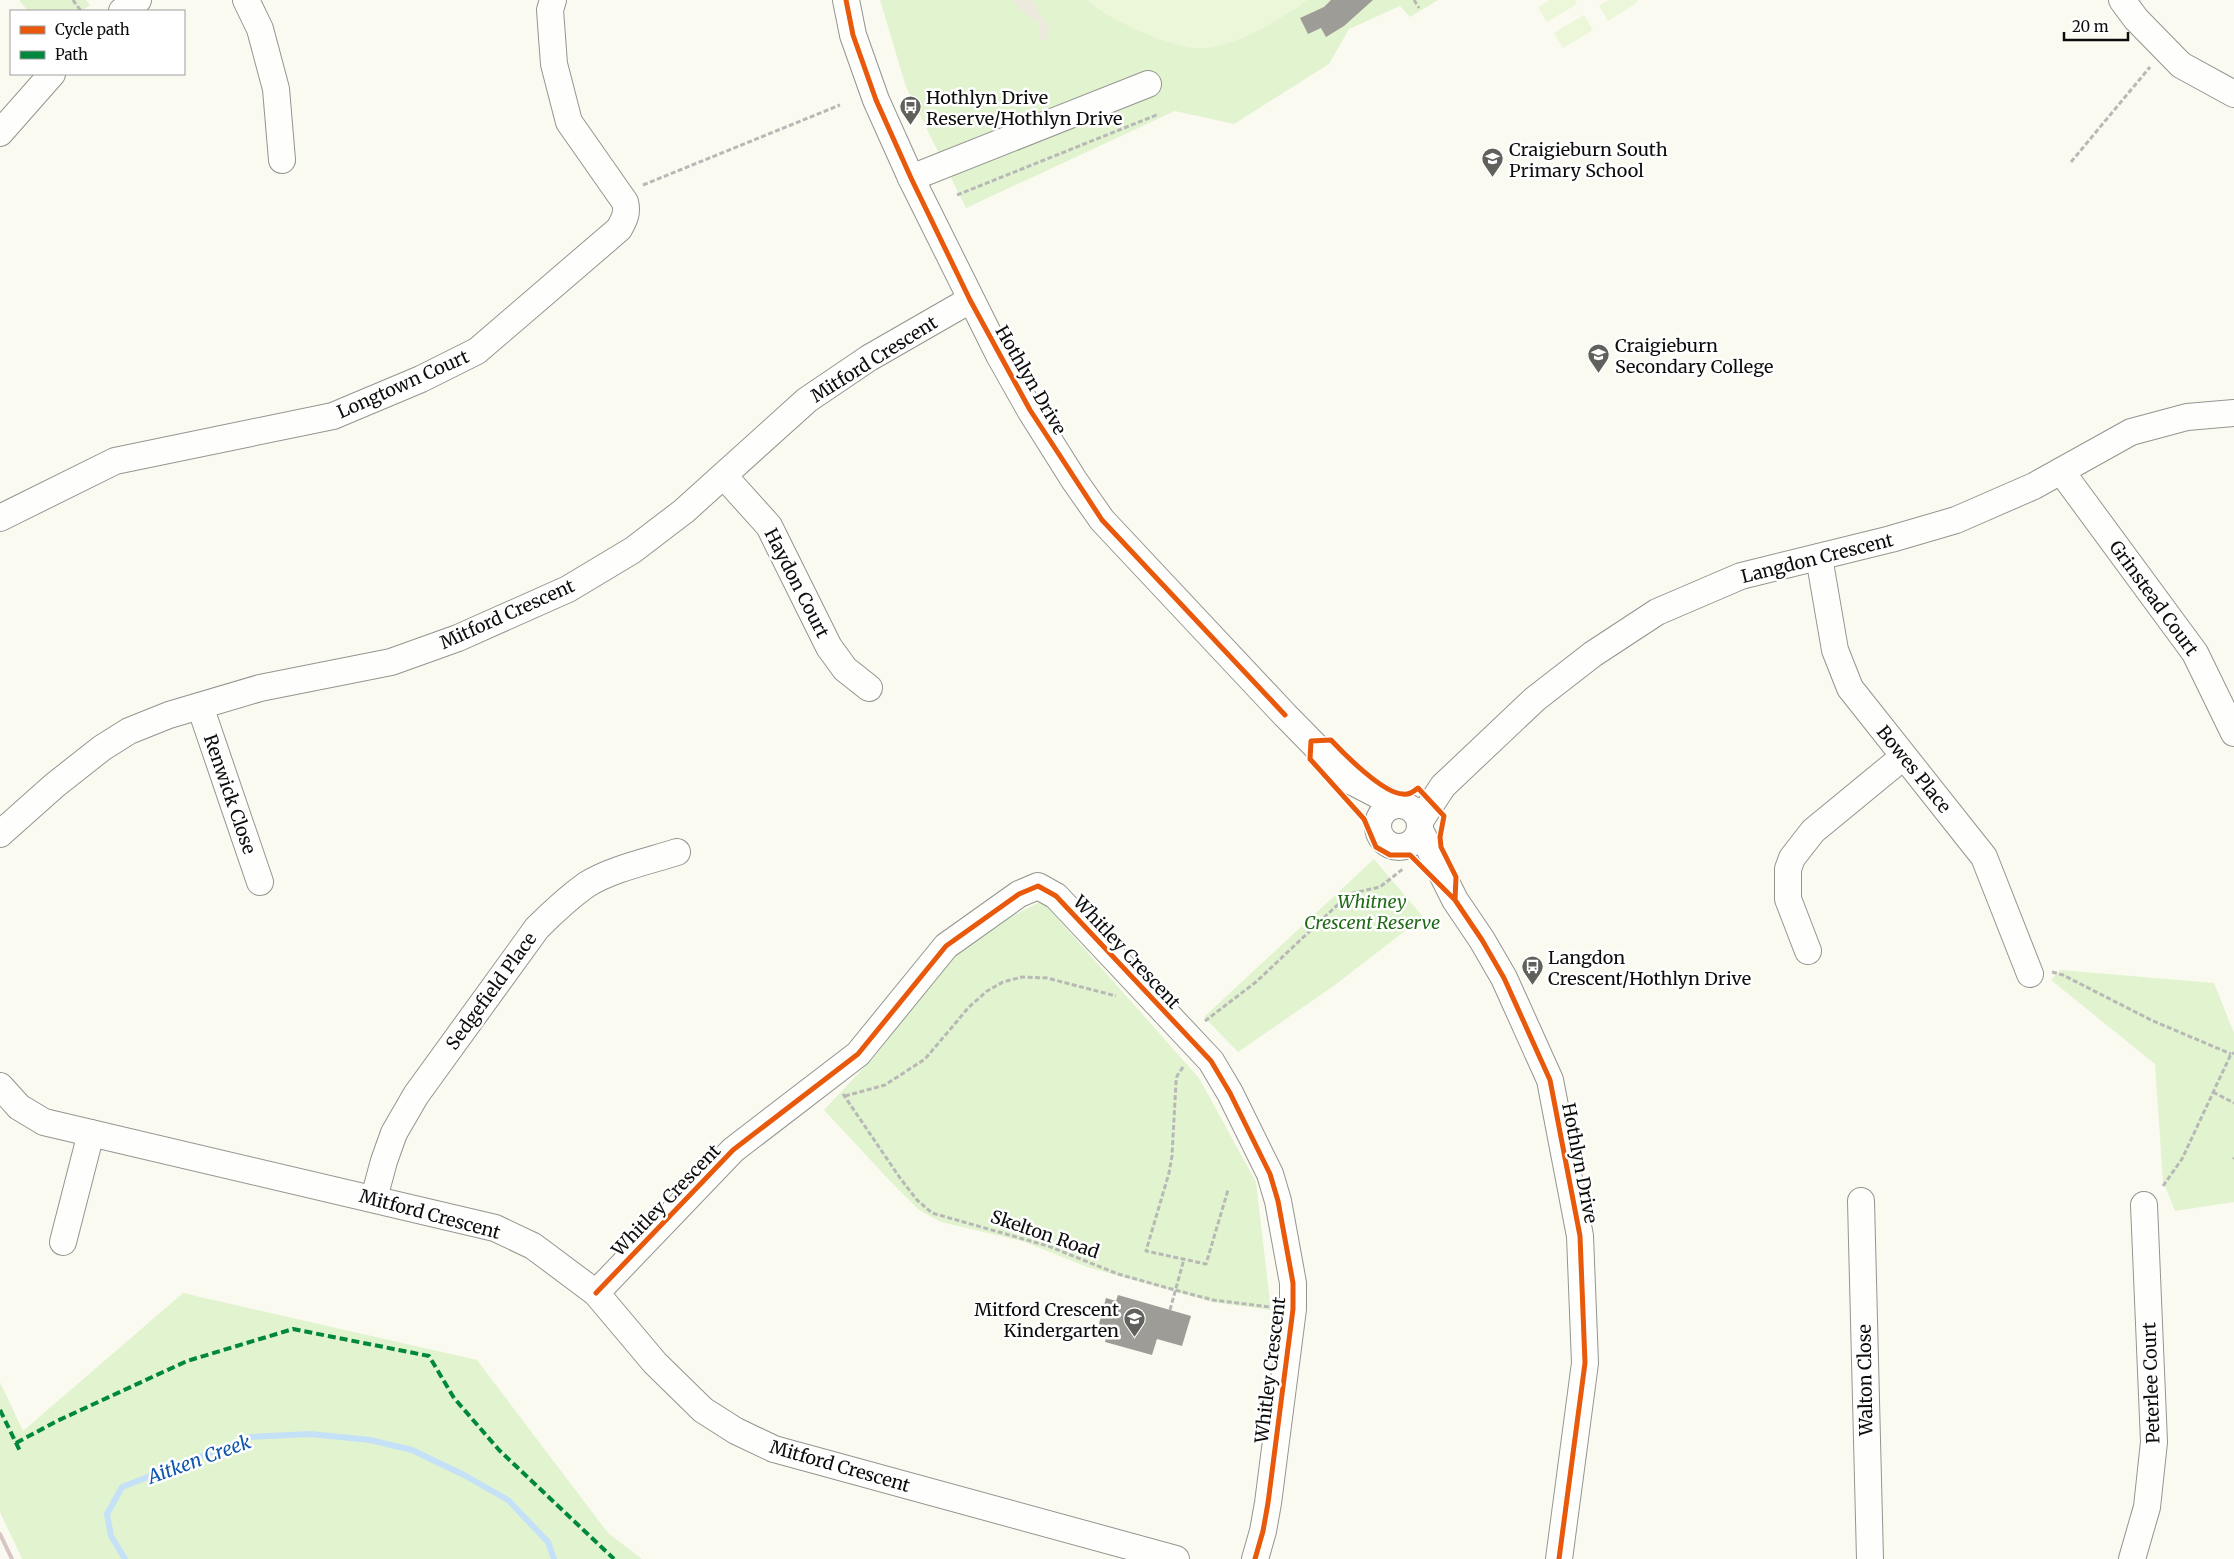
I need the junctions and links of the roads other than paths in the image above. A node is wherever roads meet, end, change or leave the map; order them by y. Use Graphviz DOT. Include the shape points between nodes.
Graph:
graph roads {
  1 [pos="138,0"];
  2 [pos="246,0"];
  3 [pos="553,0"];
  4 [pos="846,0"];
  5 [pos="2122,0"];
  6 [pos="123,10"];
  7 [pos="51,75"];
  8 [pos="1148,84"];
  9 [pos="2234,94"];
  10 [pos="0,133"];
  11 [pos="282,160"];
  12 [pos="911,178"];
  13 [pos="970,300"];
  14 [pos="2234,413"];
  15 [pos="2061,471"];
  16 [pos="724,476"];
  17 [pos="0,518"];
  18 [pos="1818,557"];
  19 [pos="869,688"];
  20 [pos="200,706"];
  21 [pos="2234,733"];
  22 [pos="1903,757"];
  23 [pos="1351,781"];
  24 [pos="1378,825"];
  25 [pos="1408,830"];
  26 [pos="0,834"];
  27 [pos="677,852"];
  28 [pos="260,882"];
  29 [pos="1808,951"];
  30 [pos="2030,974"];
  31 [pos="0,1086"];
  32 [pos="91,1133"];
  33 [pos="374,1198"];
  34 [pos="1861,1200"];
  35 [pos="2144,1205"];
  36 [pos="63,1242"];
  37 [pos="596,1293"];
  38 [pos="1176,1559"];
  39 [pos="1255,1559"];
  40 [pos="1559,1559"];
  41 [pos="1870,1559"];
  42 [pos="2132,1559"];
  1 -- 6 [label="street"];
  2 -- 11 [label="street" via="260,29 276,89"];
  3 -- 17 [label="street, Longtown Court" via="550,10 554,64 569,122 625,202 627,209 619,229 477,351 421,379 333,416 116,461"];
  4 -- 12 [label="street, Hothlyn Drive" via="853,35 870,82"];
  5 -- 9 [label="street" via="2136,20 2181,65"];
  7 -- 10 [label="street"];
  8 -- 12 [label="street"];
  12 -- 13 [label="street, Hothlyn Drive"];
  13 -- 16 [label="street, Mitford Crescent" via="869,358 807,400"];
  13 -- 23 [label="street, Hothlyn Drive" via="1030,410 1102,520"];
  14 -- 15 [label="street, Langdon Crescent" via="2187,417 2131,432"];
  15 -- 18 [label="street, Langdon Crescent" via="2006,500 1956,520"];
  15 -- 21 [label="street, Grinstead Court" via="2195,653"];
  16 -- 19 [label="street, Haydon Court" via="769,526 829,647 845,669"];
  16 -- 20 [label="street, Mitford Crescent" via="633,550 568,588 458,638 391,662 260,688"];
  18 -- 22 [label="street, Bowes Place" via="1835,650 1850,688"];
  18 -- 25 [label="street, Langdon Crescent" via="1741,576 1657,612 1535,699 1443,786"];
  20 -- 26 [label="street, Mitford Crescent" via="129,731 102,748"];
  20 -- 28 [label="street, Renwick Close"];
  22 -- 29 [label="street" via="1812,831 1792,858 1788,869 1788,898"];
  22 -- 30 [label="street, Bowes Place" via="1984,857"];
  23 -- 24 [label="street, Hothlyn Drive"];
  23 -- 25 [label="street, Hothlyn Drive"];
  24 -- 25 [label="street, Langdon Crescent" via="1386,810"];
  25 -- 40 [label="street, Hothlyn Drive" via="1504,978 1550,1080 1580,1236 1585,1363"];
  27 -- 33 [label="street, Sedgefield Place" via="619,870 588,884 536,928 416,1094 394,1133"];
  31 -- 32 [label="street, Mitford Crescent" via="19,1107 44,1122"];
  32 -- 33 [label="street, Mitford Crescent"];
  32 -- 36 [label="street"];
  33 -- 37 [label="street, Mitford Crescent" via="495,1228 533,1246"];
  34 -- 41 [label="street, Walton Close"];
  35 -- 42 [label="street, Peterlee Court" via="2154,1442 2147,1507"];
  37 -- 38 [label="street, Mitford Crescent" via="655,1363 703,1410 736,1431 774,1449"];
  37 -- 39 [label="street, Whitley Crescent" via="733,1150 858,1054 946,946 1019,894 1038,886 1056,896 1210,1061 1222,1077 1274,1185 1293,1283 1293,1309 1268,1503"];
}
